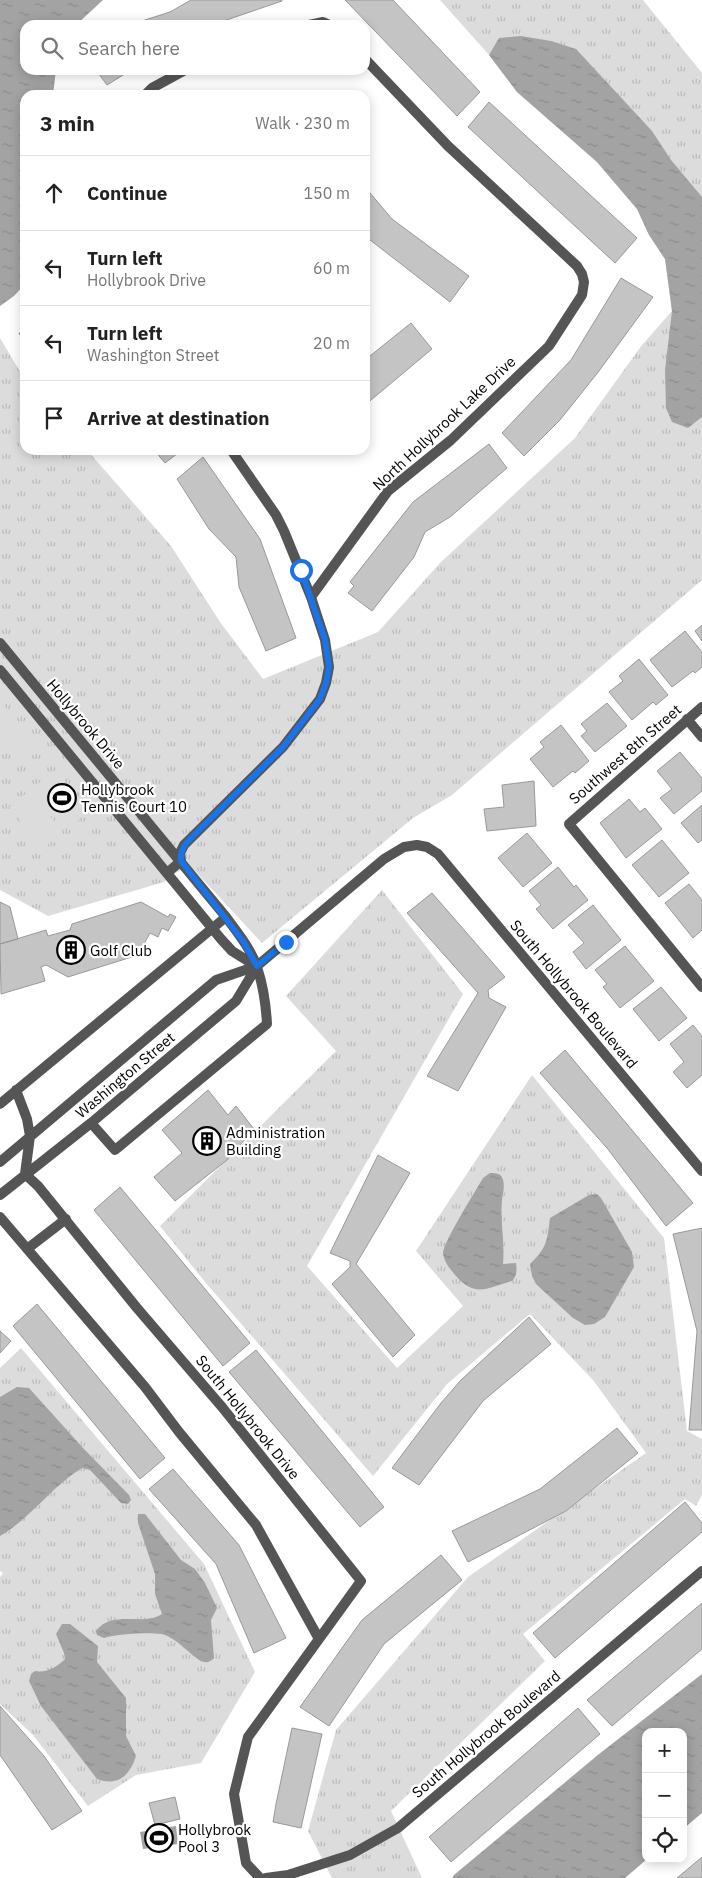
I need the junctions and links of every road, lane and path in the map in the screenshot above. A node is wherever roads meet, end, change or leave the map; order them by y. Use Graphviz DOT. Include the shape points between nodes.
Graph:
graph roads {
  1 [pos="370,64"];
  2 [pos="176,75"];
  3 [pos="150,90"];
  4 [pos="234,455"];
  5 [pos="311,597"];
  6 [pos="0,644"];
  7 [pos="0,670"];
  8 [pos="702,707"];
  9 [pos="687,720"];
  10 [pos="702,737"];
  11 [pos="417,845"];
  12 [pos="181,861"];
  13 [pos="167,873"];
  14 [pos="226,917"];
  15 [pos="212,929"];
  16 [pos="257,966"];
  17 [pos="702,987"];
  18 [pos="16,1090"];
  19 [pos="0,1104"];
  20 [pos="91,1123"];
  21 [pos="30,1136"];
  22 [pos="0,1162"];
  23 [pos="702,1172"];
  24 [pos="26,1174"];
  25 [pos="0,1195"];
  26 [pos="0,1217"];
  27 [pos="66,1219"];
  28 [pos="26,1249"];
  29 [pos="702,1572"];
  30 [pos="319,1639"];
  31 [pos="260,1878"];
  32 [pos="266,1878"];
  1 -- 5 [label="street, North Hollybrook Lake Drive" via="448,146 577,266 584,282 582,295 549,346 451,440 388,491"];
  2 -- 3 [label="street"];
  4 -- 5 [label="street" via="276,515"];
  5 -- 12 [label="street" via="328,654 329,667 320,699 283,747 184,845"];
  6 -- 12 [label="street, Hollybrook Drive"];
  7 -- 13 [label="street"];
  8 -- 9 [label="street, Southwest 8th Street"];
  9 -- 10 [label="street"];
  9 -- 17 [label="street, Southwest 8th Street" via="569,824"];
  11 -- 16 [label="street, Washington Street" via="404,847 384,860"];
  11 -- 23 [label="street, South Hollybrook Boulevard" via="438,854"];
  12 -- 13 [label="street"];
  12 -- 14 [label="street, Hollybrook Drive"];
  13 -- 15 [label="street"];
  14 -- 15 [label="street"];
  14 -- 16 [label="street, Hollybrook Drive"];
  15 -- 16 [label="street" via="232,950"];
  15 -- 18 [label="street"];
  16 -- 20 [label="street, Washington Street" via="236,1001"];
  16 -- 20 [label="street, Hollybrook Drive" via="268,1024 115,1150"];
  16 -- 21 [label="street, Washington Street" via="216,980"];
  18 -- 19 [label="street"];
  18 -- 21 [label="street"];
  20 -- 24 [label="street, Washington Street"];
  21 -- 22 [label="street, Washington Street"];
  21 -- 24 [label="street"];
  24 -- 25 [label="street, Washington Street"];
  24 -- 27 [label="street, South Hollybrook Drive"];
  26 -- 28 [label="street"];
  27 -- 28 [label="street"];
  27 -- 30 [label="street, South Hollybrook Drive" via="361,1581"];
  28 -- 30 [label="street" via="145,1387 256,1525"];
  29 -- 32 [label="street, South Hollybrook Boulevard" via="398,1828 350,1854 288,1875"];
  30 -- 31 [label="street, South Hollybrook Drive" via="248,1737 234,1794 246,1863"];
}
